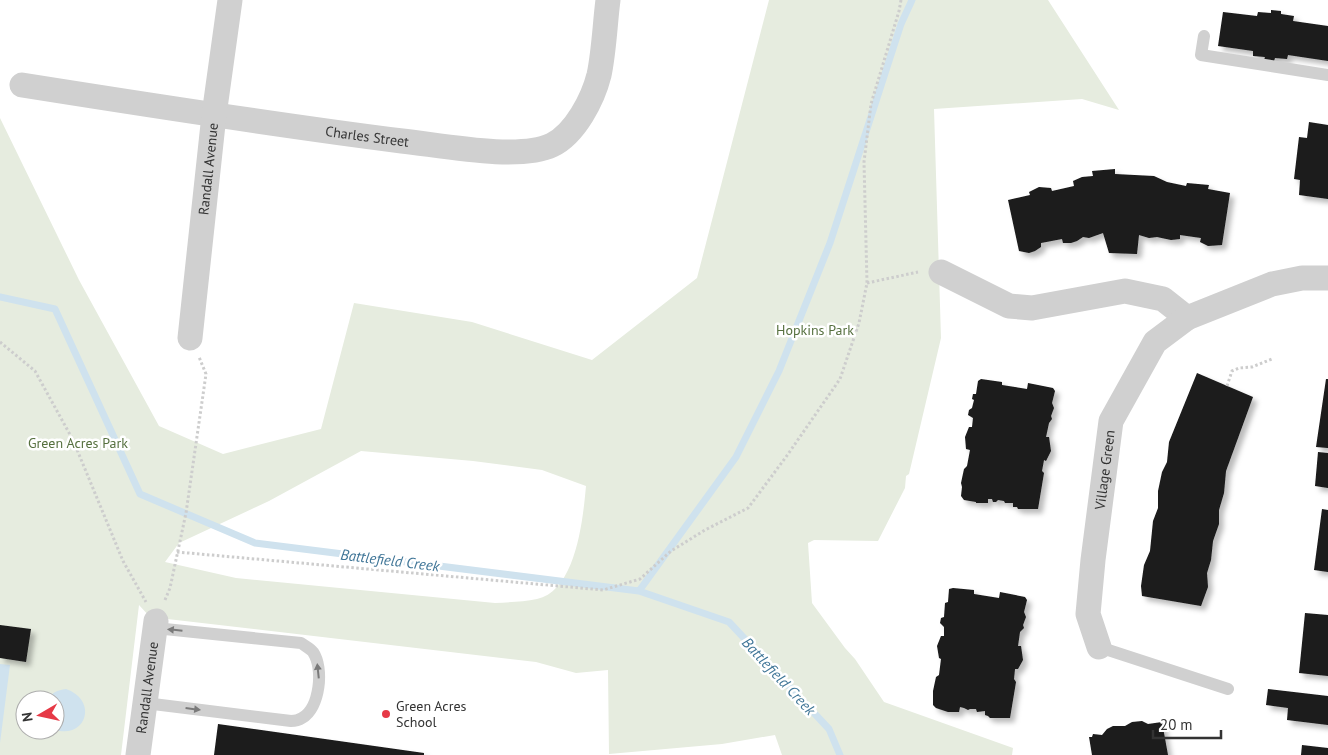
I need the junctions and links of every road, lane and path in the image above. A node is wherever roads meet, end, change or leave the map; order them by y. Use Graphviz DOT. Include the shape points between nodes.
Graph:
graph roads {
  1 [pos="230,0"];
  2 [pos="608,0"];
  3 [pos="901,0"];
  4 [pos="1204,36"];
  5 [pos="1328,75"];
  6 [pos="22,85"];
  7 [pos="214,115"];
  8 [pos="941,272"];
  9 [pos="1328,278"];
  10 [pos="867,283"];
  11 [pos="1187,318"];
  12 [pos="190,338"];
  13 [pos="0,342"];
  14 [pos="1272,359"];
  15 [pos="1227,386"];
  16 [pos="177,552"];
  17 [pos="156,624"];
  18 [pos="1099,647"];
  19 [pos="1228,689"];
  20 [pos="145,703"];
  21 [pos="138,755"];
  1 -- 7 [label="street, Randall Avenue"];
  2 -- 7 [label="street, Charles Street" via="599,75 574,128 552,145 524,152 477,150"];
  3 -- 10 [label="path" via="871,104 864,162"];
  4 -- 5 [label="lane" via="1201,55"];
  6 -- 7 [label="street, Charles Street"];
  7 -- 12 [label="street, Randall Avenue"];
  8 -- 10 [label="path" via="919,272"];
  8 -- 11 [label="street" via="1008,306 1032,308 1125,291 1164,299"];
  9 -- 11 [label="street, Village Green" via="1302,278 1272,284"];
  10 -- 16 [label="path" via="859,322 840,379 748,508 671,551 640,579 602,590"];
  11 -- 18 [label="street, Village Green" via="1155,342 1111,421 1088,614"];
  12 -- 16 [label="path" via="206,374"];
  13 -- 17 [label="path" via="36,371 73,440 124,561"];
  14 -- 15 [label="path" via="1232,371"];
  16 -- 17 [label="path" via="170,588"];
  17 -- 20 [label="street, Randall Avenue"];
  20 -- 17 [label="lane, one-way" via="290,721 303,718 317,696 317,658 312,650 300,643"];
  18 -- 19 [label="lane"];
  20 -- 21 [label="street, Randall Avenue"];
}
